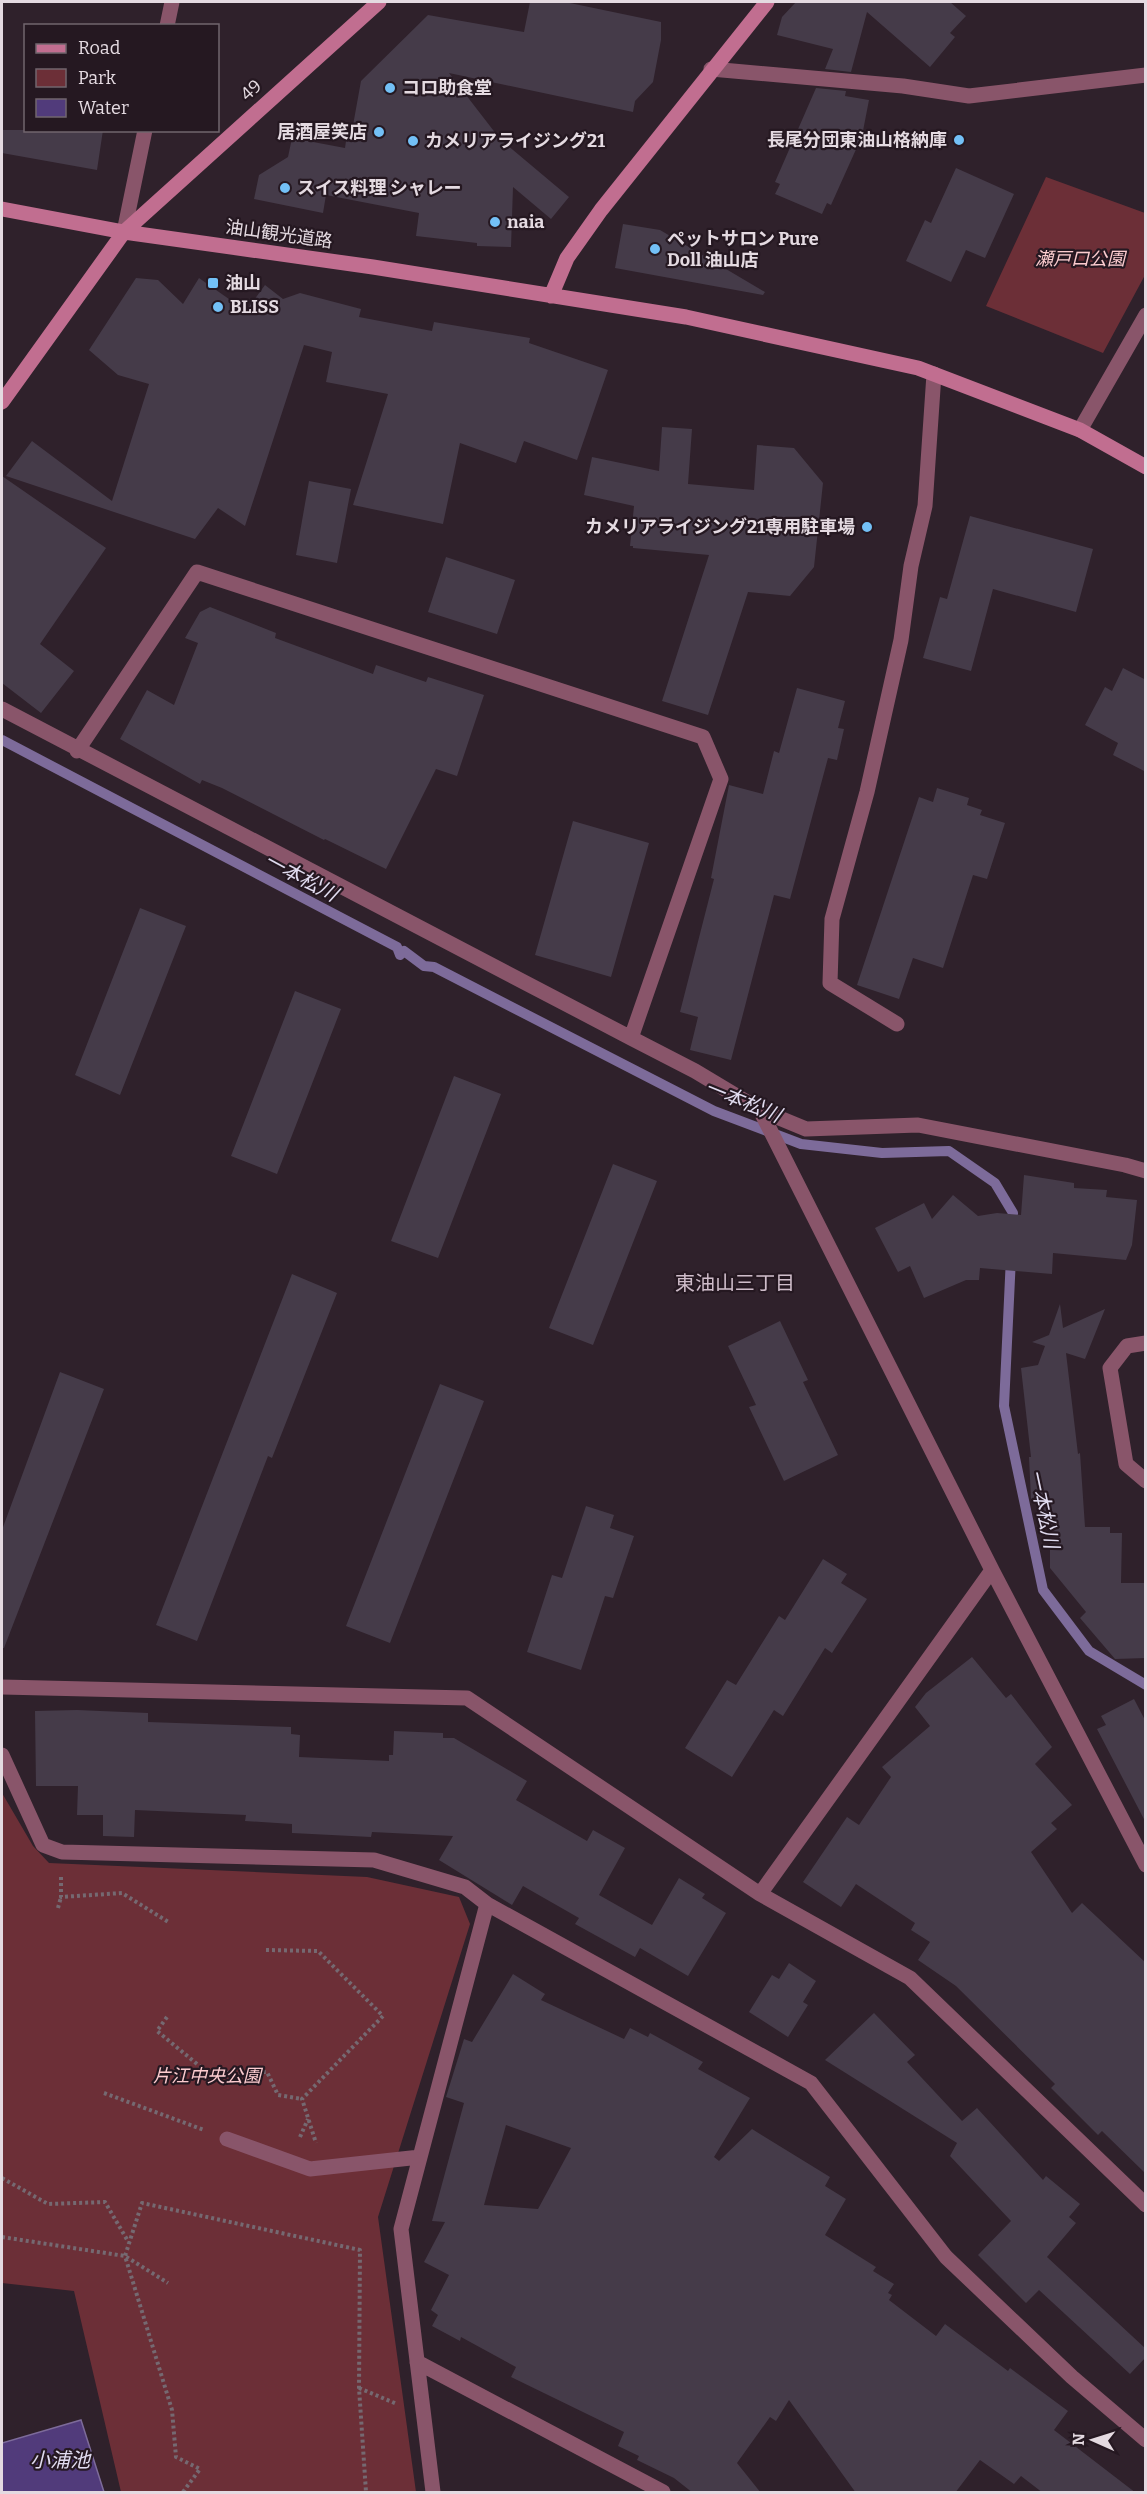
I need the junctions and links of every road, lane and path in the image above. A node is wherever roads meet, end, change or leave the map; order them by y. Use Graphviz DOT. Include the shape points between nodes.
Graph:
graph roads {
  1 [pos="172,2"];
  2 [pos="379,2"];
  3 [pos="766,2"];
  4 [pos="167,24"];
  5 [pos="711,69"];
  6 [pos="1146,75"];
  7 [pos="145,132"];
  8 [pos="2,209"];
  9 [pos="124,232"];
  10 [pos="550,296"];
  11 [pos="1146,315"];
  12 [pos="934,374"];
  13 [pos="2,402"];
  14 [pos="1080,429"];
  15 [pos="1146,467"];
  16 [pos="2,709"];
  17 [pos="77,750"];
  18 [pos="897,1024"];
  19 [pos="631,1038"];
  20 [pos="762,1114"];
  21 [pos="1146,1171"];
  22 [pos="1146,1343"];
  23 [pos="1146,1481"];
  24 [pos="992,1570"];
  25 [pos="2,1687"];
  26 [pos="2,1755"];
  27 [pos="62,1852"];
  28 [pos="1146,1865"];
  29 [pos="760,1894"];
  30 [pos="61,1897"];
  31 [pos="487,1904"];
  32 [pos="58,1908"];
  33 [pos="170,1923"];
  34 [pos="266,1950"];
  35 [pos="167,2017"];
  36 [pos="104,2093"];
  37 [pos="302,2099"];
  38 [pos="308,2118"];
  39 [pos="300,2138"];
  40 [pos="227,2139"];
  41 [pos="420,2157"];
  42 [pos="323,2166"];
  43 [pos="2,2178"];
  44 [pos="1146,2205"];
  45 [pos="2,2237"];
  46 [pos="129,2244"];
  47 [pos="125,2256"];
  48 [pos="168,2283"];
  49 [pos="417,2362"];
  50 [pos="359,2388"];
  51 [pos="423,2415"];
  52 [pos="1146,2440"];
  53 [pos="183,2493"];
  54 [pos="366,2493"];
  55 [pos="433,2493"];
  56 [pos="663,2493"];
  1 -- 4 [label="street"];
  2 -- 9 [label="street, 49 / 49"];
  3 -- 5 [label="street"];
  5 -- 6 [label="street" via="903,86 969,96"];
  5 -- 10 [label="street" via="601,210 567,258"];
  7 -- 9 [label="street"];
  8 -- 9 [label="street, 油山観光道路"];
  9 -- 10 [label="street, 油山観光道路"];
  9 -- 13 [label="street, 49"];
  10 -- 12 [label="street, 油山観光道路" via="686,317"];
  11 -- 14 [label="street"];
  12 -- 14 [label="street, 油山観光道路"];
  12 -- 18 [label="street" via="925,506 911,566 902,640 867,792 832,919 830,983"];
  14 -- 15 [label="street, 油山観光道路"];
  16 -- 17 [label="street"];
  17 -- 19 [label="street"];
  17 -- 19 [label="street" via="197,572 704,737 721,779"];
  19 -- 20 [label="street" via="695,1071"];
  20 -- 21 [label="street" via="806,1129 918,1125"];
  20 -- 24 [label="street"];
  22 -- 23 [label="street" via="1127,1346 1110,1368 1126,1464"];
  24 -- 28 [label="street"];
  24 -- 29 [label="street"];
  25 -- 29 [label="street" via="467,1698"];
  26 -- 27 [label="street" via="43,1845"];
  27 -- 30 [label="path"];
  27 -- 31 [label="street" via="374,1860 465,1887"];
  29 -- 44 [label="street" via="910,1978"];
  30 -- 32 [label="path"];
  30 -- 33 [label="path" via="122,1893"];
  31 -- 41 [label="street"];
  31 -- 52 [label="street" via="811,2083 946,2257 1072,2377"];
  34 -- 37 [label="path" via="318,1951 383,2016"];
  35 -- 37 [label="path" via="157,2031 208,2073 267,2072 278,2095"];
  36 -- 40 [label="path"];
  37 -- 38 [label="path"];
  38 -- 39 [label="path"];
  38 -- 42 [label="path"];
  40 -- 42 [label="street" via="310,2169"];
  41 -- 42 [label="street"];
  41 -- 49 [label="street" via="401,2229"];
  43 -- 46 [label="path" via="48,2204 105,2202"];
  45 -- 47 [label="path"];
  46 -- 47 [label="path"];
  46 -- 50 [label="path" via="142,2203 360,2250"];
  47 -- 48 [label="path"];
  47 -- 53 [label="path" via="172,2410 176,2457 200,2469"];
  49 -- 51 [label="street"];
  49 -- 56 [label="street"];
  50 -- 51 [label="path"];
  50 -- 54 [label="path"];
  51 -- 55 [label="street"];
}
